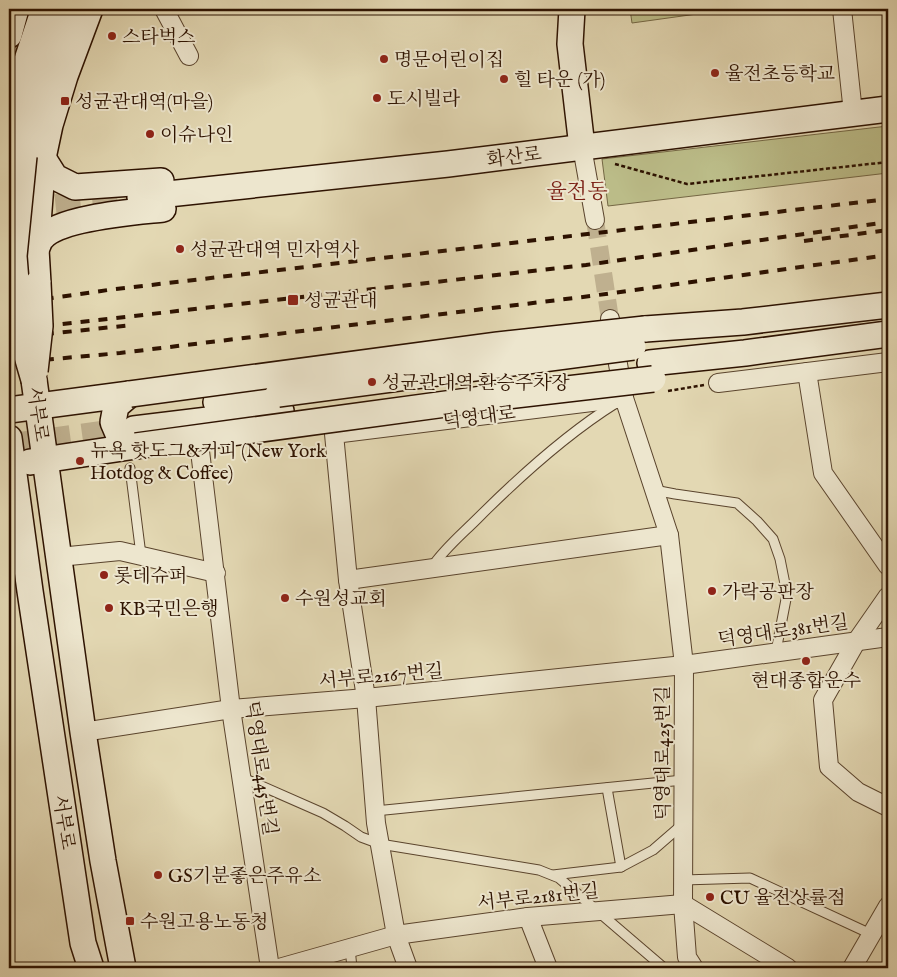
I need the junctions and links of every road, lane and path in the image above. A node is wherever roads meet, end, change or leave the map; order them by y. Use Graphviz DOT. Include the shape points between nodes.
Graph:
graph roads {
  1 [pos="16,9"];
  2 [pos="44,9"];
  3 [pos="65,9"];
  4 [pos="90,9"];
  5 [pos="164,9"];
  6 [pos="572,9"];
  7 [pos="842,9"];
  8 [pos="9,35"];
  9 [pos="189,56"];
  10 [pos="888,109"];
  11 [pos="853,113"];
  12 [pos="9,136"];
  13 [pos="592,145"];
  14 [pos="43,158"];
  15 [pos="888,162"];
  16 [pos="448,164"];
  17 [pos="118,185"];
  18 [pos="140,198"];
  19 [pos="116,214"];
  20 [pos="594,220"];
  21 [pos="36,249"];
  22 [pos="888,305"];
  23 [pos="610,319"];
  24 [pos="888,334"];
  25 [pos="652,362"];
  26 [pos="888,362"];
  27 [pos="807,372"];
  28 [pos="34,380"];
  29 [pos="718,382"];
  30 [pos="624,398"];
  31 [pos="38,406"];
  32 [pos="9,410"];
  33 [pos="132,430"];
  34 [pos="9,438"];
  35 [pos="200,451"];
  36 [pos="45,460"];
  37 [pos="11,464"];
  38 [pos="654,490"];
  39 [pos="669,536"];
  40 [pos="141,555"];
  41 [pos="59,558"];
  42 [pos="888,566"];
  43 [pos="431,569"];
  44 [pos="216,573"];
  45 [pos="348,580"];
  46 [pos="888,596"];
  47 [pos="888,637"];
  48 [pos="856,642"];
  49 [pos="772,653"];
  50 [pos="684,665"];
  51 [pos="366,698"];
  52 [pos="231,710"];
  53 [pos="83,732"];
  54 [pos="241,777"];
  55 [pos="683,780"];
  56 [pos="607,788"];
  57 [pos="888,806"];
  58 [pos="375,811"];
  59 [pos="683,824"];
  60 [pos="380,844"];
  61 [pos="621,867"];
  62 [pos="553,875"];
  63 [pos="683,880"];
  64 [pos="682,904"];
  65 [pos="888,906"];
  66 [pos="598,911"];
  67 [pos="528,917"];
  68 [pos="396,935"];
  69 [pos="873,935"];
  70 [pos="350,948"];
  71 [pos="90,968"];
  72 [pos="123,968"];
  73 [pos="270,968"];
  74 [pos="279,968"];
  75 [pos="352,968"];
  76 [pos="408,968"];
  77 [pos="548,968"];
  78 [pos="664,968"];
  79 [pos="694,968"];
  80 [pos="788,968"];
  81 [pos="852,968"];
  1 -- 8 [label="street"];
  2 -- 12 [label="street" via="17,90"];
  3 -- 28 [label="street, 서부로, bridge" via="37,96 24,156 14,256 20,332"];
  4 -- 14 [label="street" via="65,76"];
  5 -- 9 [label="street"];
  6 -- 13 [label="street" via="570,44"];
  7 -- 11 [label="street"];
  10 -- 11 [label="street, 화산로"];
  11 -- 13 [label="street, 화산로"];
  13 -- 15 [label="path" via="607,162 687,184"];
  13 -- 16 [label="street, 화산로"];
  13 -- 20 [label="street"];
  14 -- 17 [label="street" via="55,177 75,187"];
  14 -- 21 [label="street"];
  16 -- 17 [label="street" via="435,153"];
  16 -- 18 [label="street, 화산로"];
  16 -- 19 [label="street" via="437,176"];
  17 -- 19 [label="street" via="105,192 101,200 107,211"];
  19 -- 21 [label="street" via="69,223 42,238"];
  21 -- 28 [label="street, bridge" via="40,326"];
  22 -- 25 [label="street" via="744,322"];
  23 -- 30 [label="street, 덕영대로425번길"];
  24 -- 25 [label="street"];
  25 -- 29 [label="path"];
  25 -- 33 [label="street, bridge" via="280,403"];
  25 -- 33 [label="street, bridge" via="480,399"];
  25 -- 33 [label="street, bridge" via="498,345"];
  26 -- 27 [label="street"];
  27 -- 29 [label="street"];
  27 -- 42 [label="street" via="824,473"];
  28 -- 31 [label="street, 서부로"];
  30 -- 38 [label="street, 덕영대로425번길"];
  30 -- 43 [label="lane" via="550,452 473,523"];
  30 -- 45 [label="street, 덕영대로" via="334,434"];
  31 -- 32 [label="street"];
  31 -- 33 [label="street"];
  31 -- 36 [label="street, 서부로"];
  33 -- 36 [label="street"];
  33 -- 40 [label="lane"];
  34 -- 37 [label="street, 서부로"];
  35 -- 44 [label="street, 덕영대로445번길"];
  36 -- 37 [label="street"];
  36 -- 41 [label="street, 서부로"];
  37 -- 71 [label="street, 서부로" via="83,943"];
  38 -- 39 [label="street, 덕영대로425번길"];
  38 -- 49 [label="lane" via="737,503 772,539 780,559 786,594 777,646"];
  39 -- 43 [label="street"];
  39 -- 50 [label="street, 덕영대로425번길"];
  40 -- 41 [label="street" via="120,551"];
  40 -- 44 [label="street"];
  41 -- 53 [label="street, 서부로"];
  43 -- 45 [label="street"];
  44 -- 52 [label="street, 덕영대로445번길"];
  45 -- 51 [label="street"];
  46 -- 48 [label="street"];
  47 -- 48 [label="street, 덕영대로381번길"];
  48 -- 49 [label="street, 덕영대로381번길"];
  48 -- 57 [label="street" via="823,700 829,767 858,792"];
  49 -- 50 [label="street, 덕영대로381번길"];
  50 -- 51 [label="street, 서부로2167번길"];
  50 -- 55 [label="street, 덕영대로425번길"];
  51 -- 52 [label="street, 서부로2167번길"];
  51 -- 58 [label="street"];
  52 -- 53 [label="street, 서부로2167번길"];
  52 -- 54 [label="street, 덕영대로445번길"];
  53 -- 72 [label="street, 서부로"];
  54 -- 60 [label="lane"];
  54 -- 73 [label="street, 덕영대로445번길"];
  55 -- 56 [label="lane"];
  55 -- 59 [label="street, 덕영대로425번길"];
  56 -- 58 [label="lane"];
  56 -- 61 [label="lane"];
  58 -- 60 [label="street"];
  59 -- 61 [label="lane" via="653,850"];
  59 -- 63 [label="street, 덕영대로425번길"];
  60 -- 62 [label="lane"];
  60 -- 68 [label="street"];
  61 -- 62 [label="lane"];
  62 -- 66 [label="lane"];
  63 -- 64 [label="street, 덕영대로425번길"];
  63 -- 69 [label="lane" via="750,878"];
  64 -- 66 [label="street, 서부로2181번길"];
  64 -- 79 [label="street, 덕영대로425번길" via="687,957"];
  64 -- 80 [label="street"];
  65 -- 69 [label="street"];
  66 -- 67 [label="street, 서부로2181번길"];
  66 -- 78 [label="lane"];
  67 -- 68 [label="street, 서부로2181번길"];
  67 -- 77 [label="street"];
  68 -- 70 [label="street, 서부로2181번길"];
  68 -- 76 [label="street"];
  69 -- 81 [label="street"];
  70 -- 74 [label="street, 서부로2181번길"];
  70 -- 75 [label="lane"];
}
